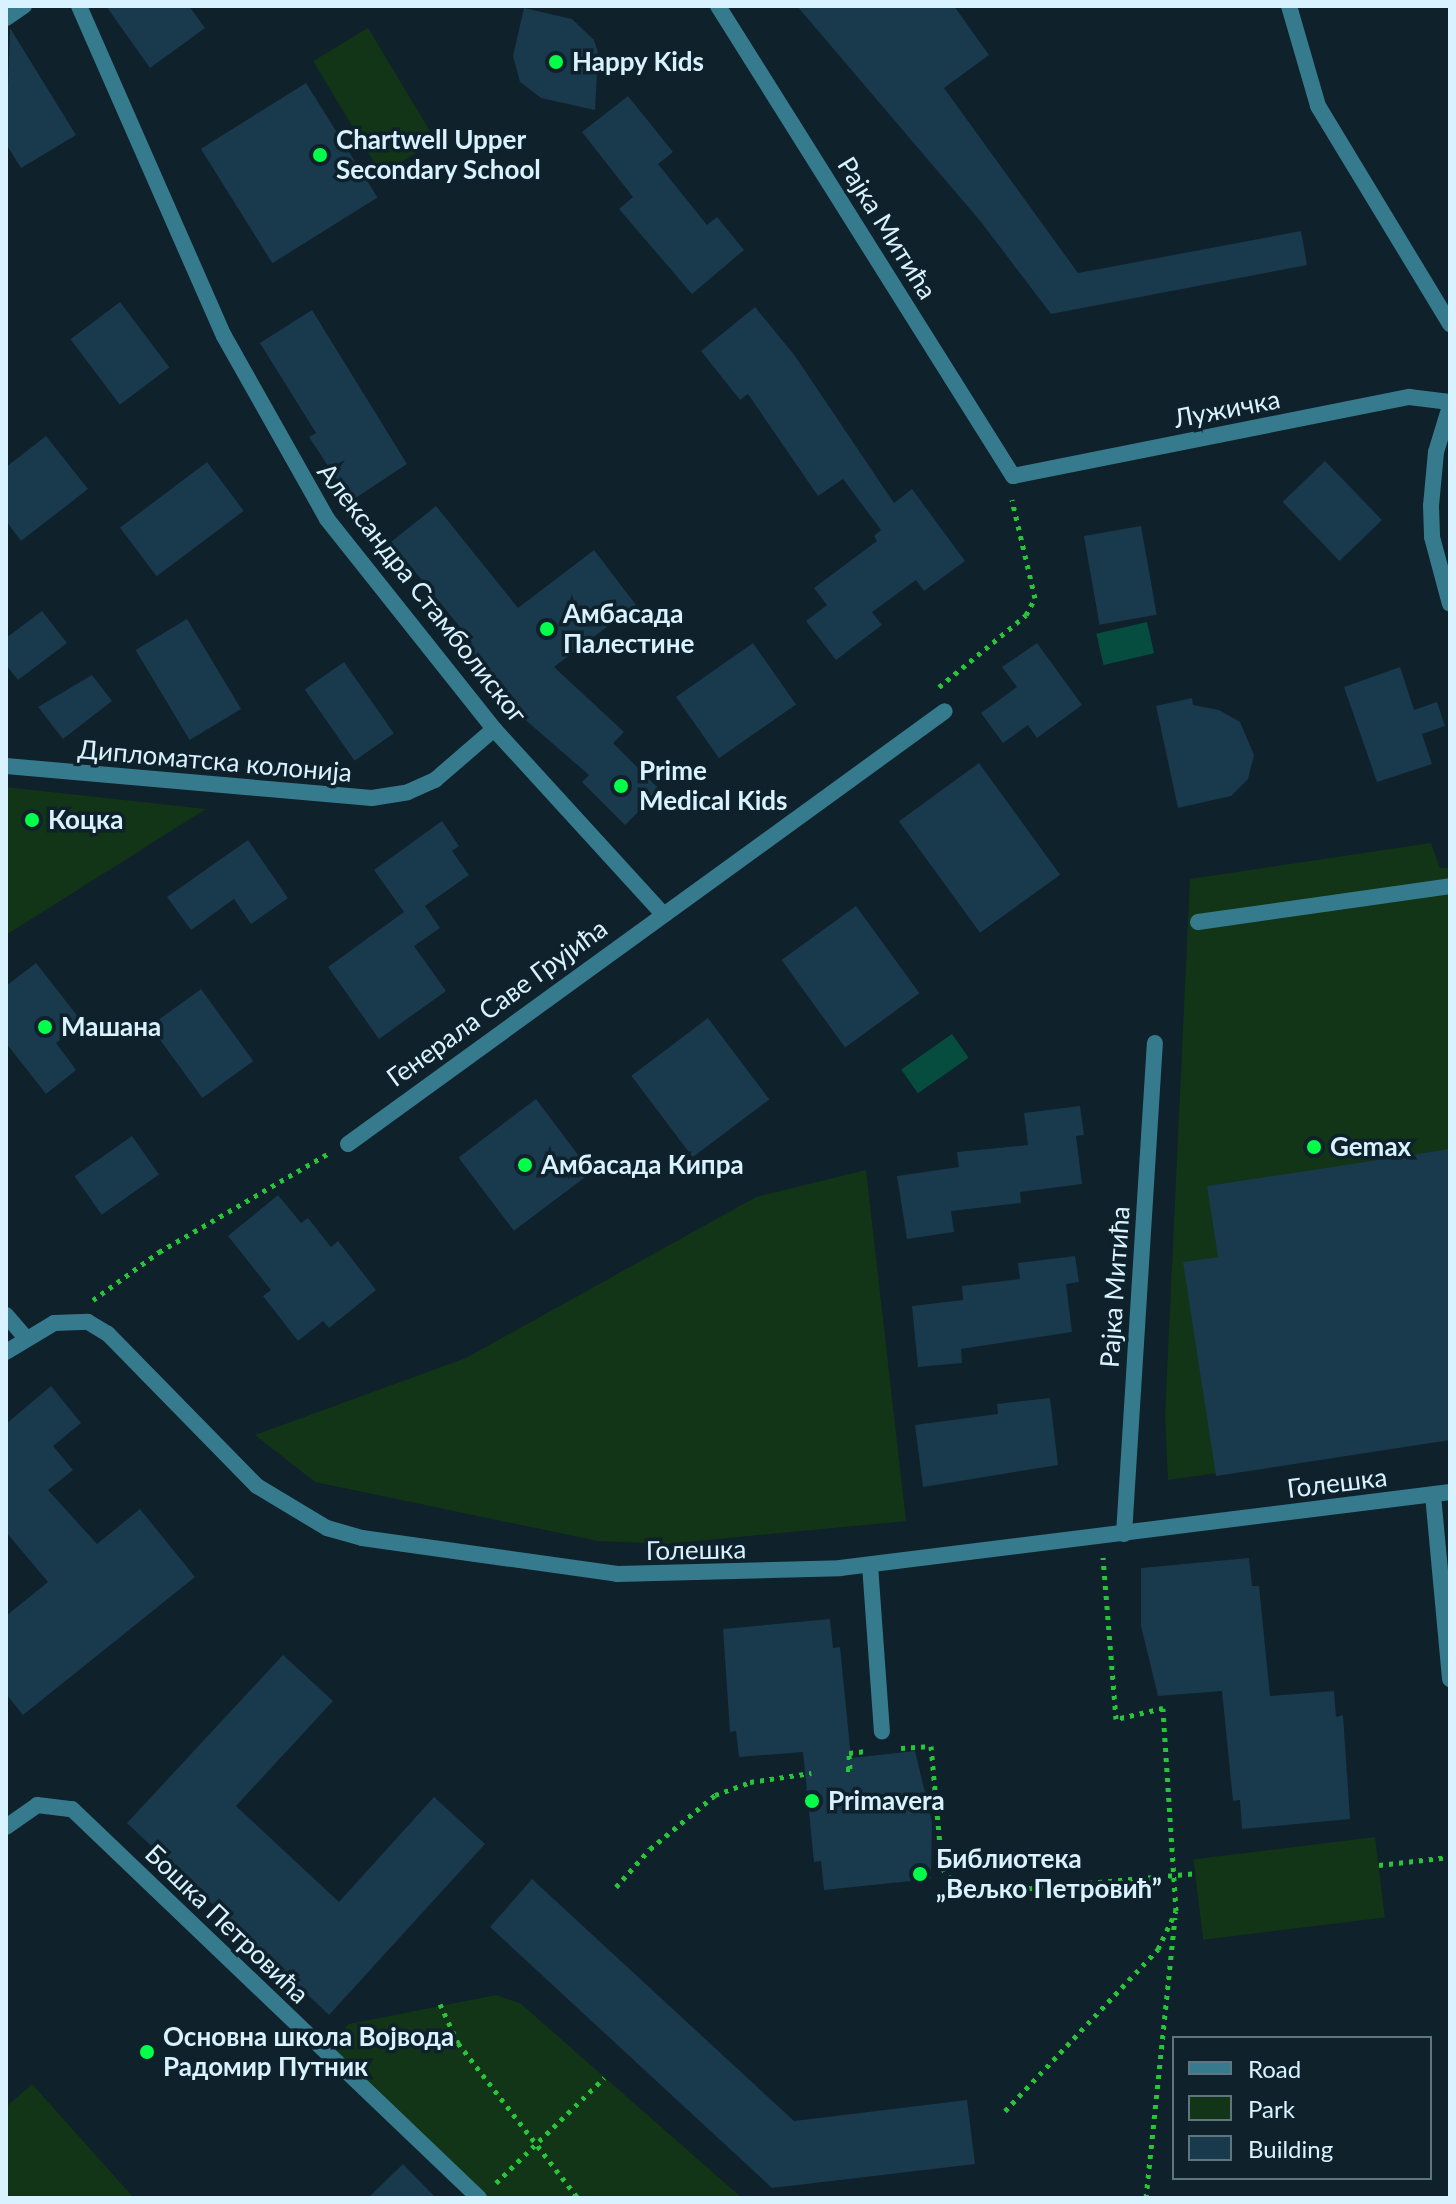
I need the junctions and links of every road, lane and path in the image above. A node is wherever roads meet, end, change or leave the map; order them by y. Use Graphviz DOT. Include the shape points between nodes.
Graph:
graph roads {
  1 [pos="24,6"];
  2 [pos="79,6"];
  3 [pos="718,6"];
  4 [pos="1289,6"];
  5 [pos="6,18"];
  6 [pos="1450,324"];
  7 [pos="1450,404"];
  8 [pos="1010,482"];
  9 [pos="1450,604"];
  10 [pos="945,711"];
  11 [pos="494,729"];
  12 [pos="6,766"];
  13 [pos="1450,886"];
  14 [pos="661,912"];
  15 [pos="1198,922"];
  16 [pos="1155,1043"];
  17 [pos="348,1144"];
  18 [pos="6,1315"];
  19 [pos="70,1321"];
  20 [pos="25,1337"];
  21 [pos="6,1352"];
  22 [pos="1442,1494"];
  23 [pos="1124,1534"];
  24 [pos="1100,1537"];
  25 [pos="870,1565"];
  26 [pos="1450,1679"];
  27 [pos="882,1732"];
  28 [pos="892,1749"];
  29 [pos="879,1750"];
  30 [pos="866,1751"];
  31 [pos="846,1769"];
  32 [pos="811,1773"];
  33 [pos="6,1827"];
  34 [pos="1450,1857"];
  35 [pos="1379,1865"];
  36 [pos="1195,1873"];
  37 [pos="1177,1876"];
  38 [pos="616,1887"];
  39 [pos="1176,1911"];
  40 [pos="440,2004"];
  41 [pos="604,2078"];
  42 [pos="1005,2111"];
  43 [pos="535,2146"];
  44 [pos="485,2193"];
  45 [pos="1146,2196"];
  46 [pos="578,2198"];
  1 -- 5 [label="street"];
  2 -- 11 [label="street, Александра Стамболиског" via="224,336 298,474 327,519"];
  3 -- 8 [label="street, Рајка Митића"];
  4 -- 6 [label="street" via="1318,106"];
  7 -- 8 [label="street, Лужичка" via="1430,396 1409,397"];
  7 -- 9 [label="street" via="1436,452 1431,506 1432,537"];
  8 -- 10 [label="path" via="1035,598 1026,615 933,692"];
  10 -- 14 [label="street, Генерала Саве Грујића"];
  11 -- 12 [label="street, Дипломатска колонија" via="435,780 408,792 372,798"];
  11 -- 14 [label="street, Александра Стамболиског"];
  13 -- 15 [label="street"];
  14 -- 17 [label="street, Генерала Саве Грујића"];
  16 -- 23 [label="street, Рајка Митића"];
  17 -- 19 [label="path" via="159,1252"];
  18 -- 20 [label="street"];
  19 -- 20 [label="street"];
  19 -- 25 [label="street, Голешка" via="88,1322 108,1334 257,1486 327,1528 362,1538 617,1574 712,1576"];
  20 -- 21 [label="street"];
  22 -- 23 [label="street, Голешка"];
  22 -- 26 [label="street"];
  23 -- 24 [label="street, Голешка"];
  24 -- 25 [label="street, Голешка"];
  24 -- 37 [label="path" via="1116,1719 1163,1708"];
  25 -- 27 [label="street"];
  27 -- 30 [label="path" via="864,1735"];
  28 -- 37 [label="path" via="931,1746 942,1868 954,1883 999,1891"];
  29 -- 30 [label="path"];
  30 -- 31 [label="path" via="849,1753"];
  32 -- 38 [label="path" via="750,1782 715,1795 650,1849"];
  33 -- 44 [label="street, Бошка Петровића" via="37,1805 72,1809"];
  34 -- 35 [label="path"];
  36 -- 37 [label="path"];
  37 -- 39 [label="path"];
  39 -- 42 [label="path" via="1158,1949"];
  39 -- 45 [label="path"];
  40 -- 43 [label="path" via="458,2043"];
  41 -- 43 [label="path"];
  43 -- 44 [label="path"];
  43 -- 46 [label="path"];
}
